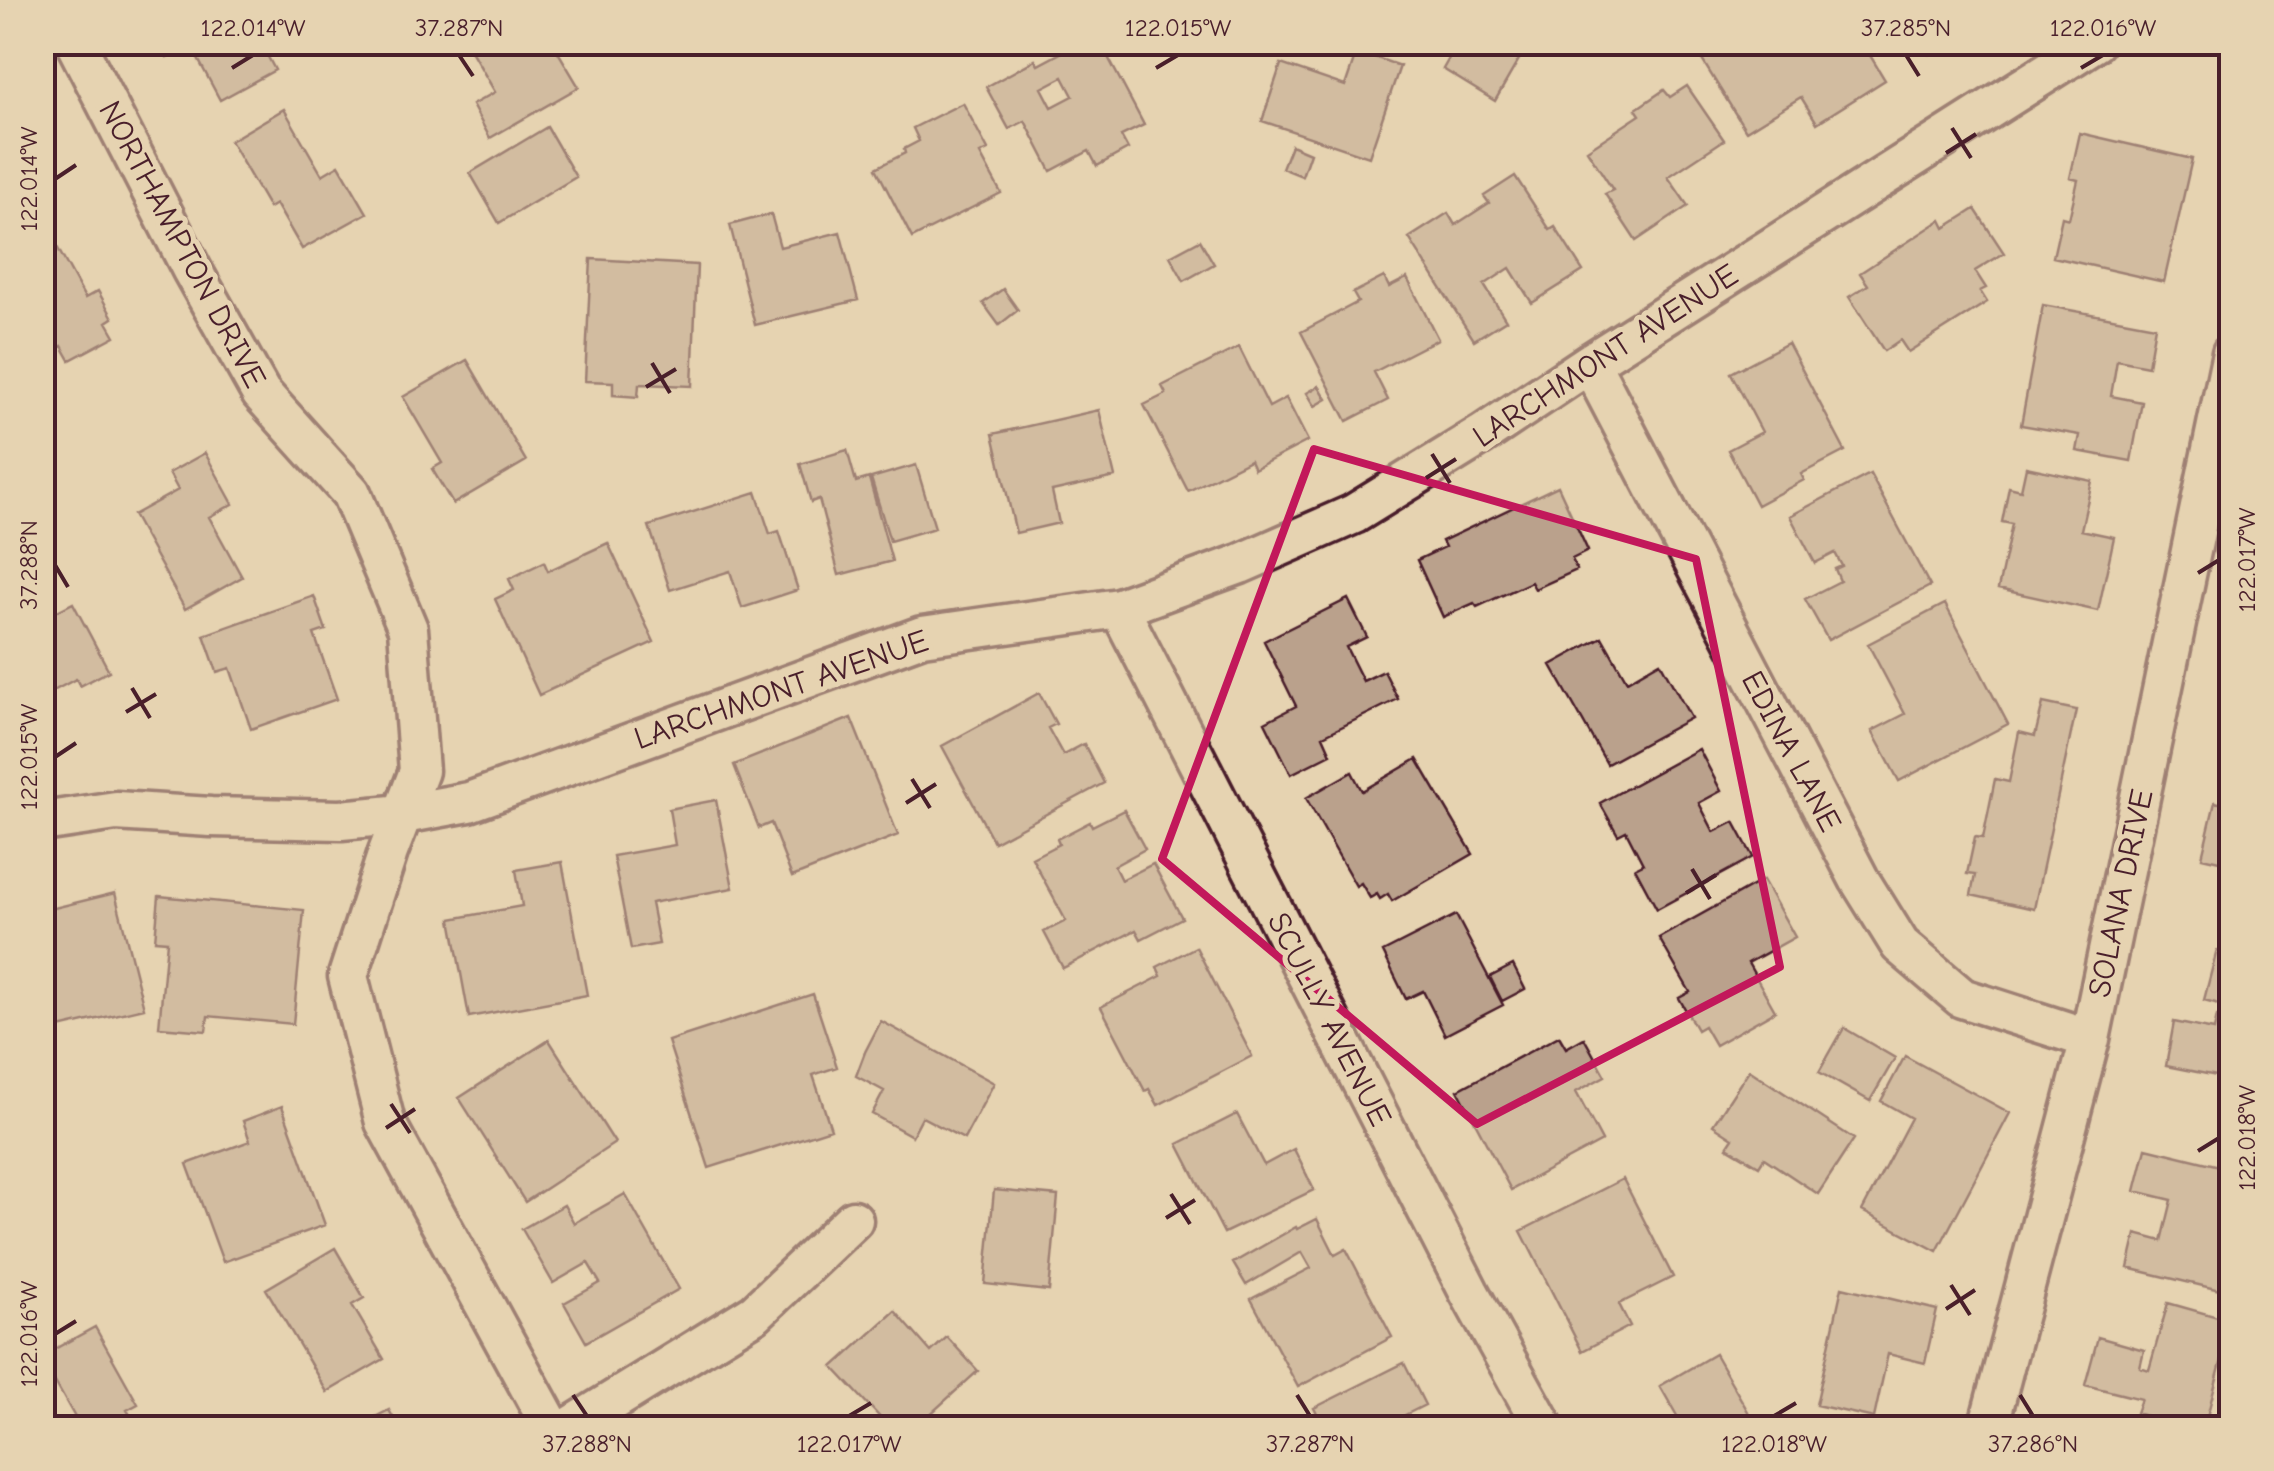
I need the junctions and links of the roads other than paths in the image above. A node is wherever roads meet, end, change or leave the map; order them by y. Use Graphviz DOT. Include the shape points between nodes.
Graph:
graph roads {
  1 [pos="75,42"];
  2 [pos="2095,42"];
  3 [pos="2232,353"];
  4 [pos="1590,363"];
  5 [pos="1119,608"];
  6 [pos="403,814"];
  7 [pos="42,822"];
  8 [pos="2090,1039"];
  9 [pos="853,1220"];
  10 [pos="552,1428"];
  11 [pos="569,1428"];
  12 [pos="1544,1428"];
  13 [pos="1988,1428"];
  1 -- 6 [label="street, NORTHAMPTON DRIVE" via="262,394 350,493 408,629 418,771"];
  2 -- 4 [label="street, LARCHMONT AVENUE"];
  3 -- 8 [label="street, SOLANA DRIVE"];
  4 -- 5 [label="street, LARCHMONT AVENUE" via="1354,514"];
  4 -- 8 [label="street, EDINA LANE" via="1900,946 1962,998"];
  5 -- 6 [label="street, LARCHMONT AVENUE" via="922,636 469,802"];
  5 -- 12 [label="street, SCULLY AVENUE"];
  6 -- 7 [label="street, LARCHMONT AVENUE" via="340,820 116,811"];
  6 -- 10 [label="street, NORTHAMPTON DRIVE" via="348,976 384,1122"];
  8 -- 13 [label="street, SOLANA DRIVE"];
  9 -- 11 [label="street" via="754,1314"];
}
